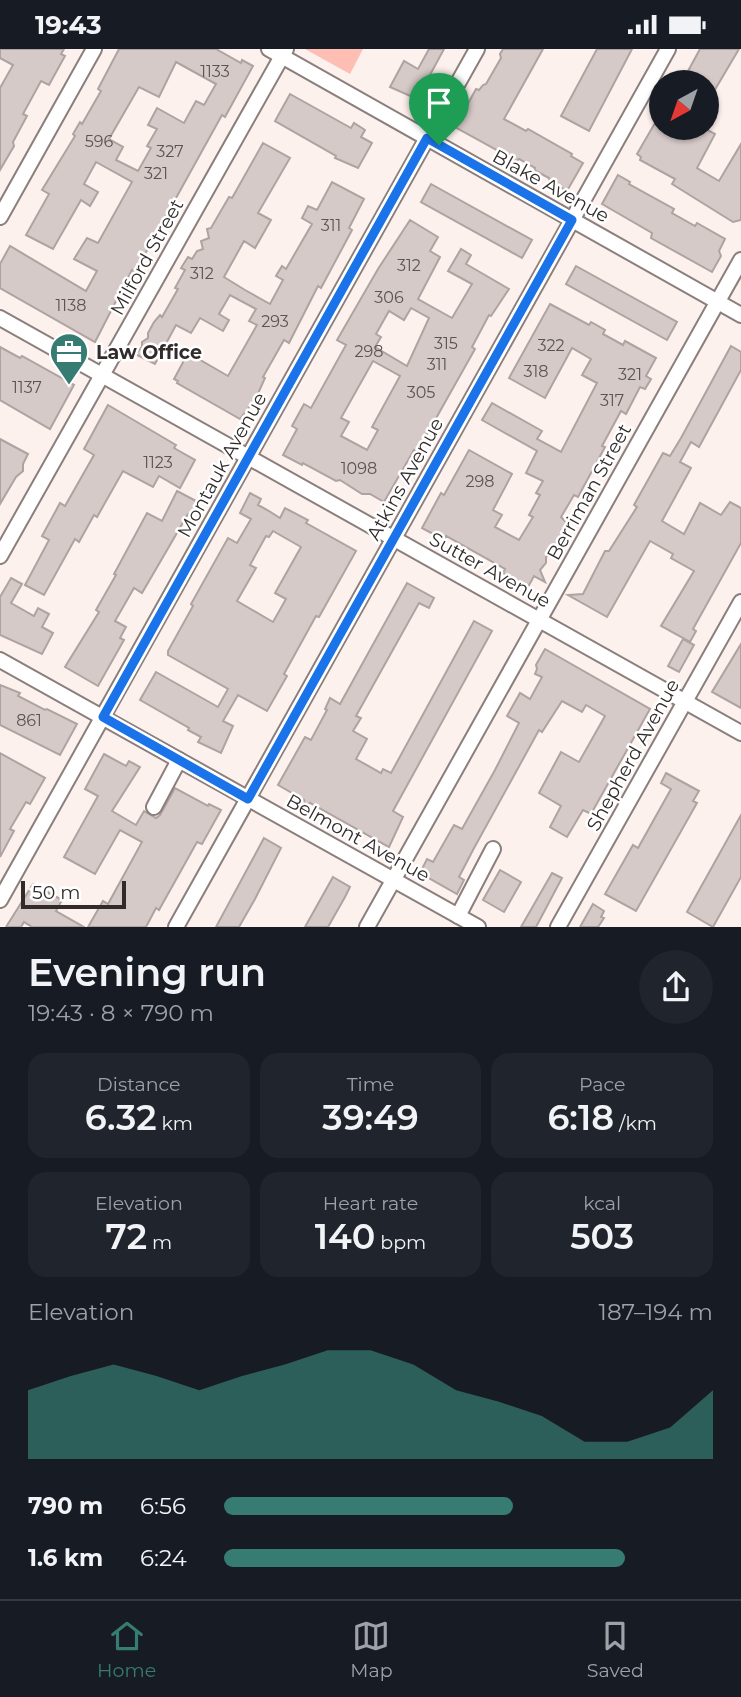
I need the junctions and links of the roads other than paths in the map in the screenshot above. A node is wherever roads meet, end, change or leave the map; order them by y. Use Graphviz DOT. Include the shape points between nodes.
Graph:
graph roads {
  1 [pos="94,49"];
  2 [pos="477,49"];
  3 [pos="668,49"];
  4 [pos="279,51"];
  5 [pos="427,138"];
  6 [pos="0,217"];
  7 [pos="572,220"];
  8 [pos="741,260"];
  9 [pos="718,302"];
  10 [pos="741,315"];
  11 [pos="0,318"];
  12 [pos="103,375"];
  13 [pos="248,457"];
  14 [pos="394,538"];
  15 [pos="0,556"];
  16 [pos="741,601"];
  17 [pos="539,620"];
  18 [pos="0,660"];
  19 [pos="685,702"];
  20 [pos="103,717"];
  21 [pos="741,733"];
  22 [pos="179,760"];
  23 [pos="248,799"];
  24 [pos="154,807"];
  25 [pos="493,849"];
  26 [pos="394,880"];
  27 [pos="0,900"];
  28 [pos="458,916"];
  29 [pos="176,927"];
  30 [pos="367,927"];
  31 [pos="478,927"];
  32 [pos="558,927"];
  1 -- 6 [label="street"];
  2 -- 5 [label="street, Montauk Avenue"];
  3 -- 7 [label="street, Atkins Avenue"];
  4 -- 5 [label="street, Blake Avenue"];
  4 -- 12 [label="street, Milford Street"];
  5 -- 7 [label="street, Blake Avenue"];
  5 -- 13 [label="street, Montauk Avenue"];
  7 -- 9 [label="street, Blake Avenue"];
  7 -- 14 [label="street, Atkins Avenue"];
  8 -- 9 [label="street, Berriman Street"];
  9 -- 10 [label="street, Blake Avenue"];
  9 -- 17 [label="street, Berriman Street"];
  11 -- 12 [label="street, Sutter Avenue"];
  12 -- 13 [label="street, Sutter Avenue"];
  12 -- 15 [label="street, Milford Street"];
  13 -- 14 [label="street, Sutter Avenue"];
  13 -- 20 [label="street, Montauk Avenue"];
  14 -- 17 [label="street, Sutter Avenue"];
  14 -- 23 [label="street, Atkins Avenue"];
  16 -- 19 [label="street, Shepherd Avenue"];
  17 -- 19 [label="street, Sutter Avenue"];
  17 -- 26 [label="street, Berriman Street"];
  18 -- 20 [label="street, Belmont Avenue"];
  19 -- 21 [label="street, Sutter Avenue"];
  19 -- 32 [label="street, Shepherd Avenue"];
  20 -- 22 [label="street, Belmont Avenue"];
  20 -- 27 [label="street, Montauk Avenue"];
  22 -- 23 [label="street, Belmont Avenue"];
  22 -- 24 [label="street"];
  23 -- 26 [label="street, Belmont Avenue"];
  23 -- 29 [label="street, Atkins Avenue"];
  25 -- 28 [label="street"];
  26 -- 28 [label="street, Belmont Avenue"];
  26 -- 30 [label="street, Berriman Street"];
  28 -- 31 [label="street, Belmont Avenue"];
}
